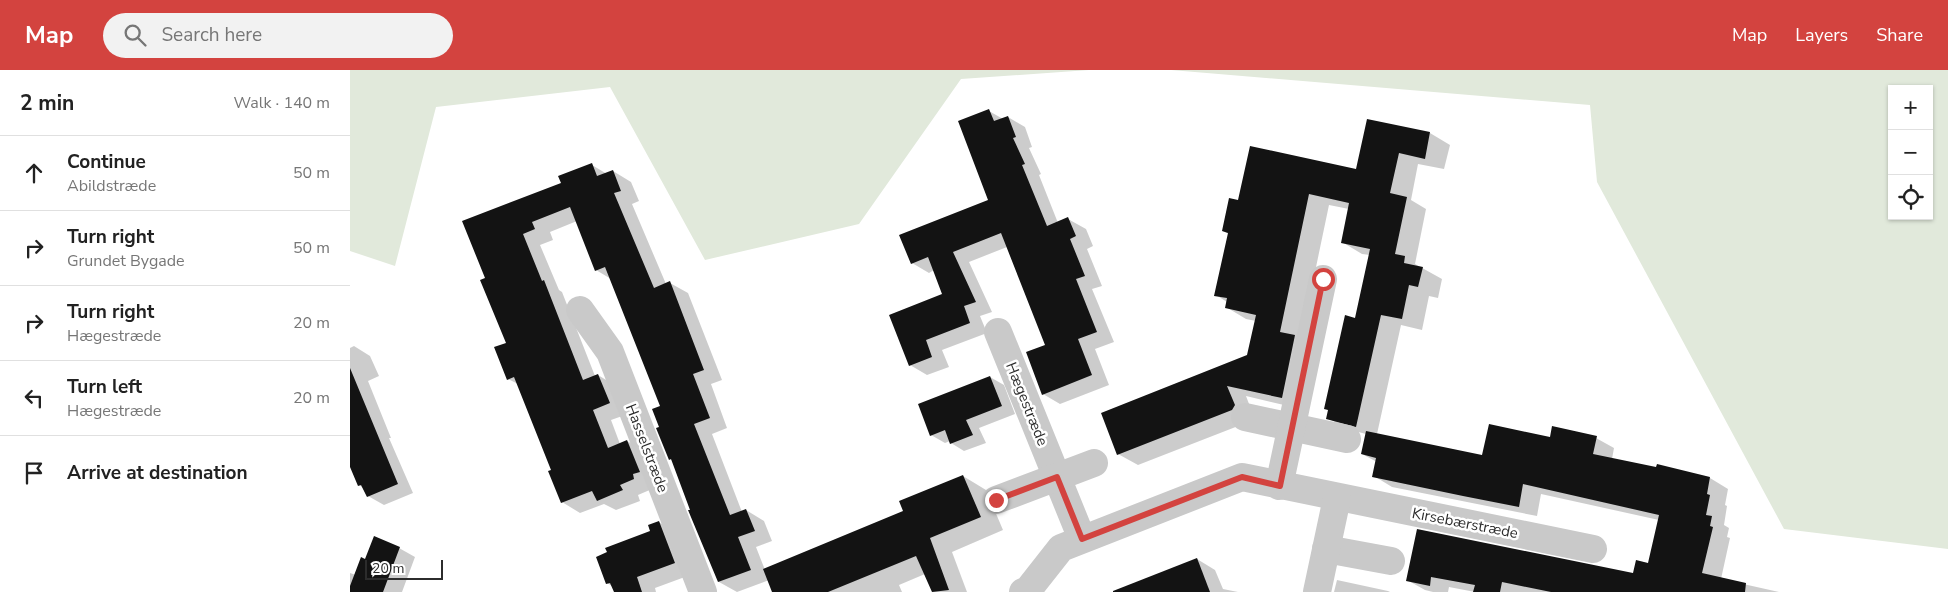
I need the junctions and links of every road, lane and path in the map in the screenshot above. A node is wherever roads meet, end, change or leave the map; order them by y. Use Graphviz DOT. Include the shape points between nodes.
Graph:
graph roads {
  1 [pos="1323,279"];
  2 [pos="580,310"];
  3 [pos="998,332"];
  4 [pos="1245,417"];
  5 [pos="1292,428"];
  6 [pos="1347,439"];
  7 [pos="1094,463"];
  8 [pos="1057,477"];
  9 [pos="1280,486"];
  10 [pos="1337,498"];
  11 [pos="996,500"];
  12 [pos="1082,539"];
  13 [pos="1326,549"];
  14 [pos="1593,549"];
  15 [pos="1391,561"];
  16 [pos="703,592"];
  17 [pos="1023,592"];
  18 [pos="1317,592"];
  1 -- 5 [label="street"];
  2 -- 16 [label="street, Hasselstræde" via="610,352"];
  3 -- 8 [label="street, Hægestræde"];
  4 -- 5 [label="street"];
  5 -- 6 [label="street"];
  5 -- 9 [label="street"];
  7 -- 8 [label="street"];
  8 -- 11 [label="street"];
  8 -- 12 [label="street, Hægestræde"];
  9 -- 10 [label="street, Kirsebærstræde"];
  9 -- 12 [label="street, Kirsebærstræde" via="1242,477"];
  10 -- 13 [label="street"];
  10 -- 14 [label="street, Kirsebærstræde"];
  12 -- 17 [label="street, Kirsebærstræde" via="1061,548"];
  13 -- 15 [label="street"];
  13 -- 18 [label="street"];
}
